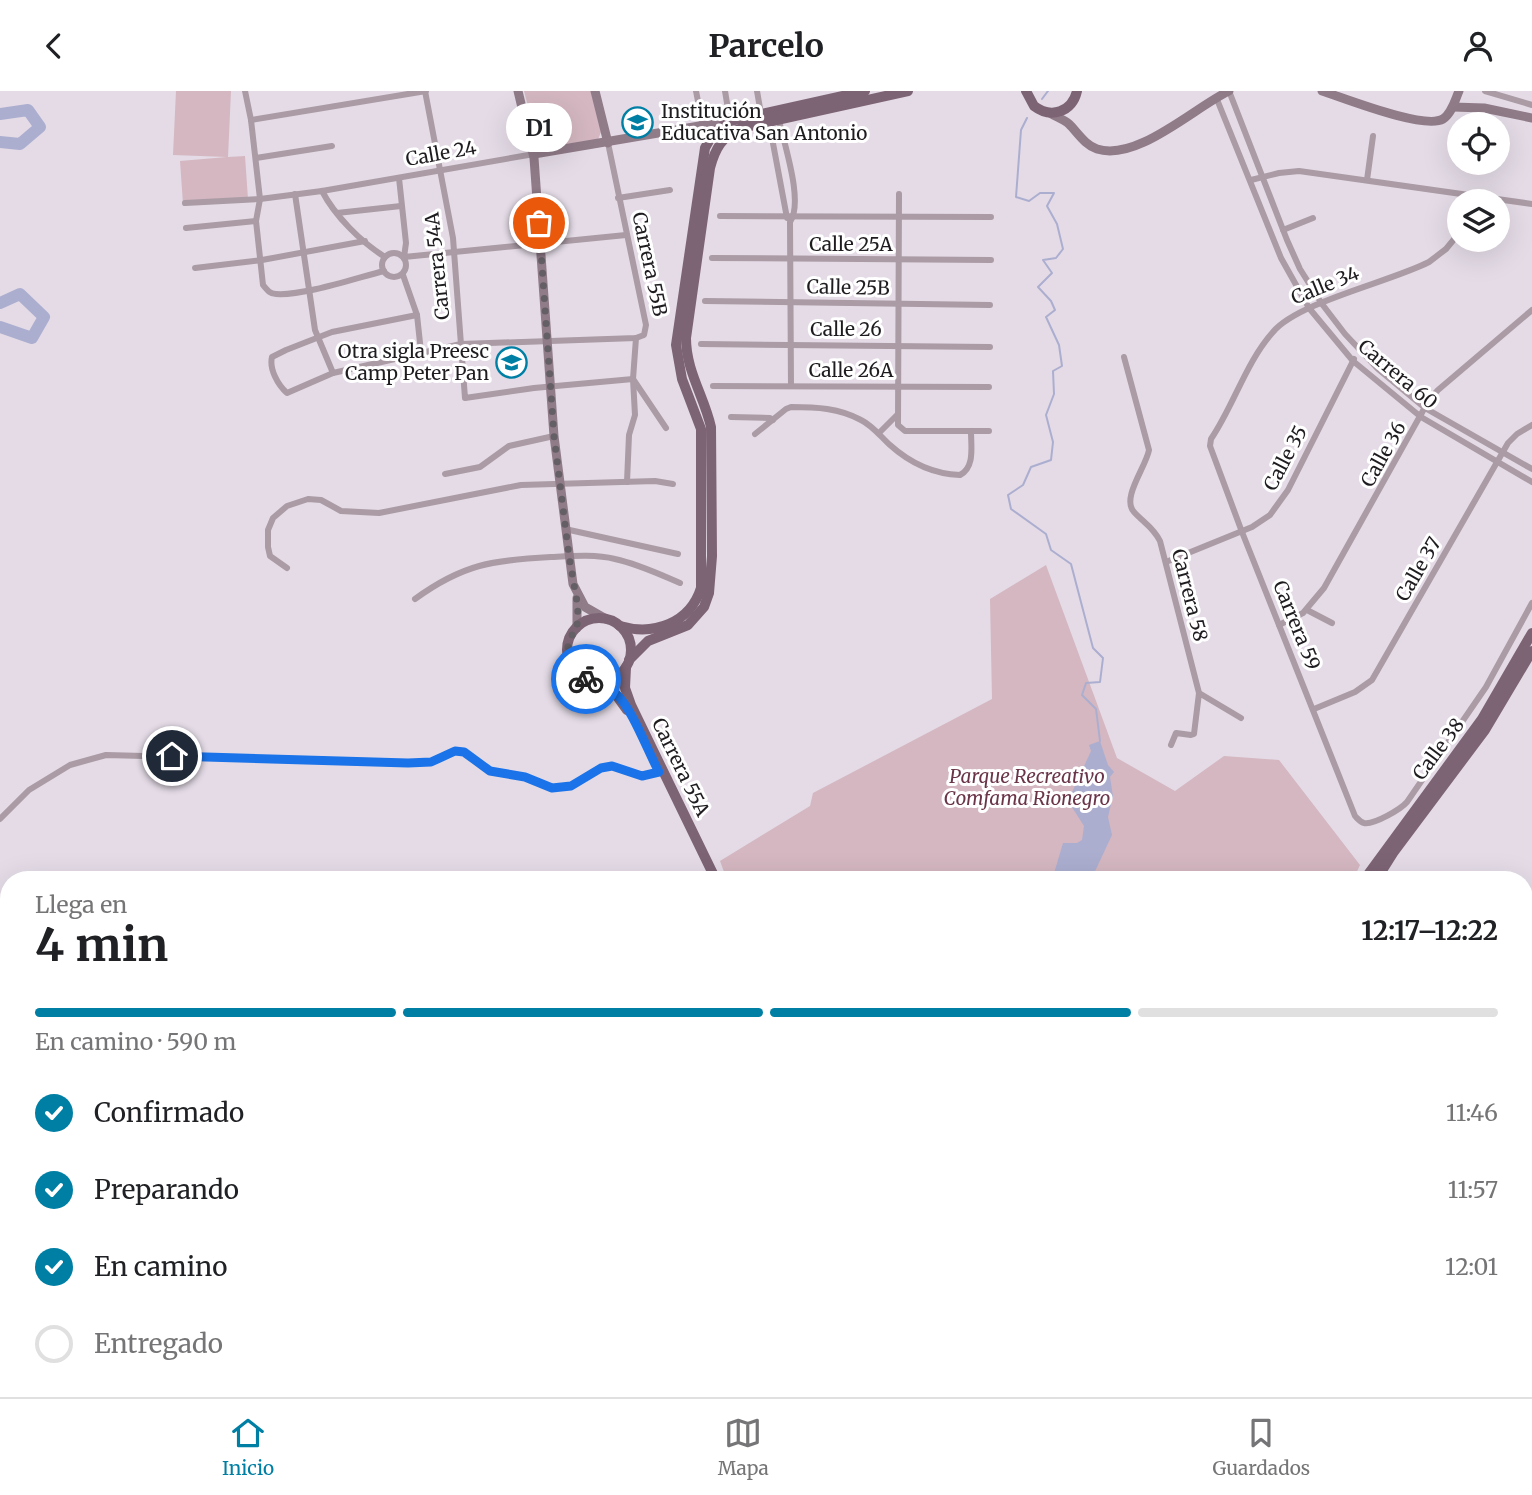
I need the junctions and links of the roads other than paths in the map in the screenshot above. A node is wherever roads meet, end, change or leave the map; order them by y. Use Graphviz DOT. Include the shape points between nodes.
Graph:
graph roads {
  1 [pos="244,91"];
  2 [pos="425,91"];
  3 [pos="518,91"];
  4 [pos="595,91"];
  5 [pos="696,91"];
  6 [pos="725,91"];
  7 [pos="757,91"];
  8 [pos="865,91"];
  9 [pos="908,91"];
  10 [pos="1077,91"];
  11 [pos="1229,91"];
  12 [pos="1322,91"];
  13 [pos="1459,91"];
  14 [pos="1485,91"];
  15 [pos="1024,93"];
  16 [pos="383,95"];
  17 [pos="1216,97"];
  18 [pos="1532,105"];
  19 [pos="1069,106"];
  20 [pos="1453,107"];
  21 [pos="1050,113"];
  22 [pos="769,118"];
  23 [pos="1532,118"];
  24 [pos="251,120"];
  25 [pos="731,126"];
  26 [pos="702,127"];
  27 [pos="1079,135"];
  28 [pos="1373,136"];
  29 [pos="709,139"];
  30 [pos="608,143"];
  31 [pos="332,146"];
  32 [pos="534,154"];
  33 [pos="256,157"];
  34 [pos="439,171"];
  35 [pos="1262,177"];
  36 [pos="398,178"];
  37 [pos="1251,180"];
  38 [pos="1367,180"];
  39 [pos="670,190"];
  40 [pos="321,191"];
  41 [pos="1447,193"];
  42 [pos="295,194"];
  43 [pos="899,194"];
  44 [pos="618,198"];
  45 [pos="260,199"];
  46 [pos="1510,202"];
  47 [pos="185,203"];
  48 [pos="1532,204"];
  49 [pos="401,206"];
  50 [pos="337,213"];
  51 [pos="720,216"];
  52 [pos="898,217"];
  53 [pos="991,217"];
  54 [pos="1313,218"];
  55 [pos="790,219"];
  56 [pos="256,221"];
  57 [pos="187,228"];
  58 [pos="1283,230"];
  59 [pos="626,235"];
  60 [pos="365,241"];
  61 [pos="541,245"];
  62 [pos="1447,248"];
  63 [pos="304,252"];
  64 [pos="455,252"];
  65 [pos="385,257"];
  66 [pos="404,257"];
  67 [pos="712,258"];
  68 [pos="789,259"];
  69 [pos="261,260"];
  70 [pos="898,260"];
  71 [pos="991,260"];
  72 [pos="195,268"];
  73 [pos="384,271"];
  74 [pos="402,275"];
  75 [pos="310,290"];
  76 [pos="705,301"];
  77 [pos="790,302"];
  78 [pos="898,303"];
  79 [pos="1322,304"];
  80 [pos="990,305"];
  81 [pos="1310,308"];
  82 [pos="1532,310"];
  83 [pos="417,315"];
  84 [pos="317,337"];
  85 [pos="636,338"];
  86 [pos="547,340"];
  87 [pos="461,344"];
  88 [pos="701,344"];
  89 [pos="790,344"];
  90 [pos="898,345"];
  91 [pos="990,347"];
  92 [pos="421,352"];
  93 [pos="1360,352"];
  94 [pos="1124,357"];
  95 [pos="1353,361"];
  96 [pos="333,373"];
  97 [pos="632,379"];
  98 [pos="713,386"];
  99 [pos="791,386"];
  100 [pos="898,386"];
  101 [pos="550,387"];
  102 [pos="989,387"];
  103 [pos="1425,408"];
  104 [pos="897,415"];
  105 [pos="731,417"];
  106 [pos="1421,417"];
  107 [pos="773,421"];
  108 [pos="1532,425"];
  109 [pos="666,428"];
  110 [pos="971,431"];
  111 [pos="989,431"];
  112 [pos="878,433"];
  113 [pos="755,434"];
  114 [pos="554,436"];
  115 [pos="1211,439"];
  116 [pos="1503,452"];
  117 [pos="1497,461"];
  118 [pos="1532,469"];
  119 [pos="445,474"];
  120 [pos="627,482"];
  121 [pos="1532,482"];
  122 [pos="560,484"];
  123 [pos="673,484"];
  124 [pos="565,529"];
  125 [pos="1242,532"];
  126 [pos="678,554"];
  127 [pos="569,556"];
  128 [pos="1166,562"];
  129 [pos="287,568"];
  130 [pos="680,583"];
  131 [pos="576,593"];
  132 [pos="415,599"];
  133 [pos="1532,603"];
  134 [pos="1307,610"];
  135 [pos="606,619"];
  136 [pos="1332,623"];
  137 [pos="1279,625"];
  138 [pos="620,626"];
  139 [pos="577,628"];
  140 [pos="1532,633"];
  141 [pos="1532,651"];
  142 [pos="627,663"];
  143 [pos="598,682"];
  144 [pos="1199,693"];
  145 [pos="1314,709"];
  146 [pos="1241,718"];
  147 [pos="1171,745"];
  148 [pos="659,772"];
  149 [pos="0,819"];
  150 [pos="1360,822"];
  151 [pos="705,871"];
  152 [pos="712,871"];
  153 [pos="1371,871"];
  154 [pos="1382,871"];
  1 -- 24 [label="street"];
  2 -- 16 [label="street"];
  2 -- 34 [label="street, Carrera 54A"];
  3 -- 32 [label="main road"];
  4 -- 30 [label="main road, Carrera 55B"];
  5 -- 26 [label="street"];
  6 -- 25 [label="street"];
  7 -- 22 [label="street"];
  8 -- 22 [label="main road, Calle 24"];
  9 -- 22 [label="main road, Calle 24"];
  10 -- 19 [label="main road"];
  11 -- 17 [label="main road"];
  11 -- 35 [label="street, Carrera 60"];
  12 -- 20 [label="main road" via="1386,113 1427,121 1442,119"];
  13 -- 20 [label="main road"];
  14 -- 18 [label="street"];
  15 -- 21 [label="main road" via="1038,110"];
  16 -- 24 [label="street"];
  17 -- 27 [label="main road" via="1128,148 1097,149"];
  17 -- 37 [label="street, Carrera 60"];
  19 -- 21 [label="main road"];
  19 -- 27 [label="main road"];
  20 -- 23 [label="main road"];
  21 -- 27 [label="main road"];
  22 -- 25 [label="main road, Calle 24"];
  22 -- 55 [label="street"];
  22 -- 55 [label="street" via="796,203"];
  24 -- 33 [label="street"];
  25 -- 26 [label="main road, Calle 24"];
  25 -- 29 [label="main road"];
  25 -- 142 [label="main road" via="710,168 685,338 688,365 710,427 709,593 704,607 688,625 648,641"];
  26 -- 29 [label="main road"];
  26 -- 30 [label="main road, Calle 24"];
  28 -- 38 [label="street"];
  29 -- 138 [label="main road" via="702,157 676,345 682,379 701,429 701,588 688,613 675,621 639,631"];
  30 -- 32 [label="main road, Calle 24"];
  30 -- 44 [label="street, Carrera 55B"];
  31 -- 33 [label="street"];
  32 -- 34 [label="street, Calle 24"];
  32 -- 61 [label="main road"];
  33 -- 45 [label="street"];
  34 -- 36 [label="street, Calle 24"];
  34 -- 64 [label="street, Carrera 54A"];
  35 -- 37 [label="street"];
  35 -- 38 [label="street" via="1299,171"];
  35 -- 58 [label="street, Carrera 60"];
  36 -- 40 [label="street, Calle 24"];
  36 -- 49 [label="street"];
  37 -- 81 [label="street, Carrera 60" via="1281,258"];
  38 -- 41 [label="street"];
  39 -- 44 [label="street"];
  40 -- 42 [label="street, Calle 24"];
  40 -- 50 [label="street"];
  42 -- 45 [label="street, Calle 24"];
  42 -- 63 [label="street"];
  43 -- 52 [label="street"];
  44 -- 59 [label="street, Carrera 55B"];
  45 -- 47 [label="street, Calle 24"];
  45 -- 56 [label="street"];
  46 -- 48 [label="street"];
  49 -- 50 [label="street"];
  49 -- 66 [label="street"];
  50 -- 60 [label="street"];
  51 -- 55 [label="street"];
  52 -- 53 [label="street"];
  52 -- 55 [label="street"];
  52 -- 70 [label="street"];
  54 -- 58 [label="street"];
  55 -- 68 [label="street"];
  56 -- 57 [label="street"];
  56 -- 69 [label="street"];
  58 -- 79 [label="street, Carrera 60"];
  59 -- 61 [label="street"];
  59 -- 85 [label="street, Carrera 55B" via="646,324 644,335"];
  60 -- 63 [label="street"];
  60 -- 65 [label="street"];
  61 -- 64 [label="street"];
  61 -- 86 [label="main road"];
  62 -- 79 [label="street, Calle 34" via="1429,262"];
  63 -- 69 [label="street"];
  63 -- 75 [label="street"];
  64 -- 66 [label="street"];
  64 -- 87 [label="street, Carrera 54A"];
  65 -- 66 [label="street" via="397,253"];
  65 -- 73 [label="street"];
  66 -- 74 [label="street" via="407,266"];
  67 -- 68 [label="street, Calle 25A"];
  68 -- 70 [label="street, Calle 25A"];
  68 -- 77 [label="street"];
  69 -- 72 [label="street"];
  69 -- 75 [label="street" via="267,291"];
  70 -- 71 [label="street, Calle 25A"];
  70 -- 78 [label="street"];
  73 -- 74 [label="street" via="393,278"];
  73 -- 75 [label="street"];
  74 -- 83 [label="street"];
  75 -- 84 [label="street"];
  76 -- 77 [label="street, Calle 25B"];
  77 -- 78 [label="street, Calle 25B"];
  77 -- 89 [label="street"];
  78 -- 80 [label="street, Calle 25B"];
  78 -- 90 [label="street"];
  79 -- 81 [label="street, Calle 34"];
  79 -- 93 [label="street, Carrera 60"];
  81 -- 95 [label="street, Carrera 60"];
  81 -- 115 [label="street, Calle 34" via="1275,329 1264,343"];
  82 -- 103 [label="street, Calle 36" via="1438,390"];
  83 -- 84 [label="street"];
  83 -- 92 [label="street"];
  84 -- 96 [label="street"];
  84 -- 96 [label="street" via="272,357 272,370 287,393"];
  85 -- 86 [label="street"];
  85 -- 97 [label="street, Carrera 55B"];
  86 -- 87 [label="street"];
  86 -- 101 [label="main road"];
  87 -- 92 [label="street"];
  87 -- 101 [label="street, Carrera 54A" via="465,398"];
  88 -- 89 [label="street, Calle 26"];
  89 -- 90 [label="street, Calle 26"];
  89 -- 99 [label="street"];
  90 -- 91 [label="street, Calle 26"];
  90 -- 100 [label="street"];
  92 -- 96 [label="street"];
  93 -- 95 [label="street, Calle 35"];
  93 -- 103 [label="street, Carrera 60"];
  94 -- 128 [label="street, Carrera 58" via="1149,450 1130,494 1130,506 1154,529"];
  95 -- 106 [label="street, Carrera 60"];
  95 -- 125 [label="street, Calle 35" via="1288,490 1266,519"];
  97 -- 101 [label="street"];
  97 -- 109 [label="street"];
  97 -- 120 [label="street, Carrera 55B" via="635,415 629,435"];
  98 -- 99 [label="street, Calle 26A"];
  99 -- 100 [label="street, Calle 26A"];
  100 -- 102 [label="street, Calle 26A"];
  100 -- 104 [label="street"];
  101 -- 114 [label="main road"];
  103 -- 106 [label="street, Calle 36"];
  103 -- 116 [label="street, Carrera 60"];
  104 -- 110 [label="street" via="898,425 905,431"];
  104 -- 112 [label="street"];
  105 -- 107 [label="street"];
  106 -- 117 [label="street, Carrera 60"];
  106 -- 134 [label="street, Calle 36"];
  107 -- 112 [label="street" via="791,407 835,410 862,420"];
  107 -- 113 [label="street"];
  108 -- 116 [label="street, Calle 37" via="1517,434"];
  110 -- 111 [label="street"];
  110 -- 112 [label="street" via="970,466 960,475 917,464"];
  114 -- 119 [label="street" via="509,446 480,467"];
  114 -- 122 [label="main road"];
  115 -- 125 [label="street, Carrera 59" via="1211,451"];
  116 -- 117 [label="street, Calle 37"];
  116 -- 118 [label="street, Carrera 60"];
  117 -- 121 [label="street, Carrera 60"];
  117 -- 145 [label="street, Calle 37" via="1371,680"];
  120 -- 122 [label="street"];
  120 -- 123 [label="street"];
  122 -- 124 [label="main road"];
  122 -- 129 [label="street" via="521,485 379,513 341,511 321,500 307,499 287,506 273,518 268,530 270,556"];
  124 -- 126 [label="street"];
  124 -- 127 [label="main road"];
  125 -- 128 [label="street, Calle 35"];
  125 -- 137 [label="street, Carrera 59"];
  127 -- 130 [label="street" via="612,558"];
  127 -- 131 [label="main road"];
  127 -- 132 [label="street" via="487,563 449,576"];
  128 -- 144 [label="street, Carrera 58"];
  131 -- 135 [label="main road" via="585,607"];
  131 -- 139 [label="main road"];
  133 -- 150 [label="street, Calle 38" via="1486,687 1408,802 1372,822"];
  134 -- 136 [label="street"];
  134 -- 137 [label="street, Calle 36"];
  135 -- 138 [label="main road"];
  135 -- 139 [label="main road" via="593,619"];
  137 -- 145 [label="street, Carrera 59"];
  138 -- 142 [label="main road" via="630,642"];
  139 -- 143 [label="main road" via="568,644 570,662 581,676"];
  140 -- 153 [label="main road, Calle 38" via="1482,719"];
  141 -- 154 [label="main road, Calle 38" via="1491,720"];
  142 -- 143 [label="main road" via="612,679"];
  142 -- 152 [label="main road, Carrera 55A" via="625,688 631,705"];
  143 -- 148 [label="main road, Carrera 55A" via="623,702"];
  144 -- 146 [label="street"];
  144 -- 147 [label="street" via="1194,734 1176,733"];
  145 -- 150 [label="street, Carrera 59"];
  148 -- 149 [label="street" via="642,776 612,766 571,786 552,788 490,771 464,752 455,751 431,762 408,763 106,755 70,765 29,790"];
  148 -- 151 [label="main road, Carrera 55A"];
}
